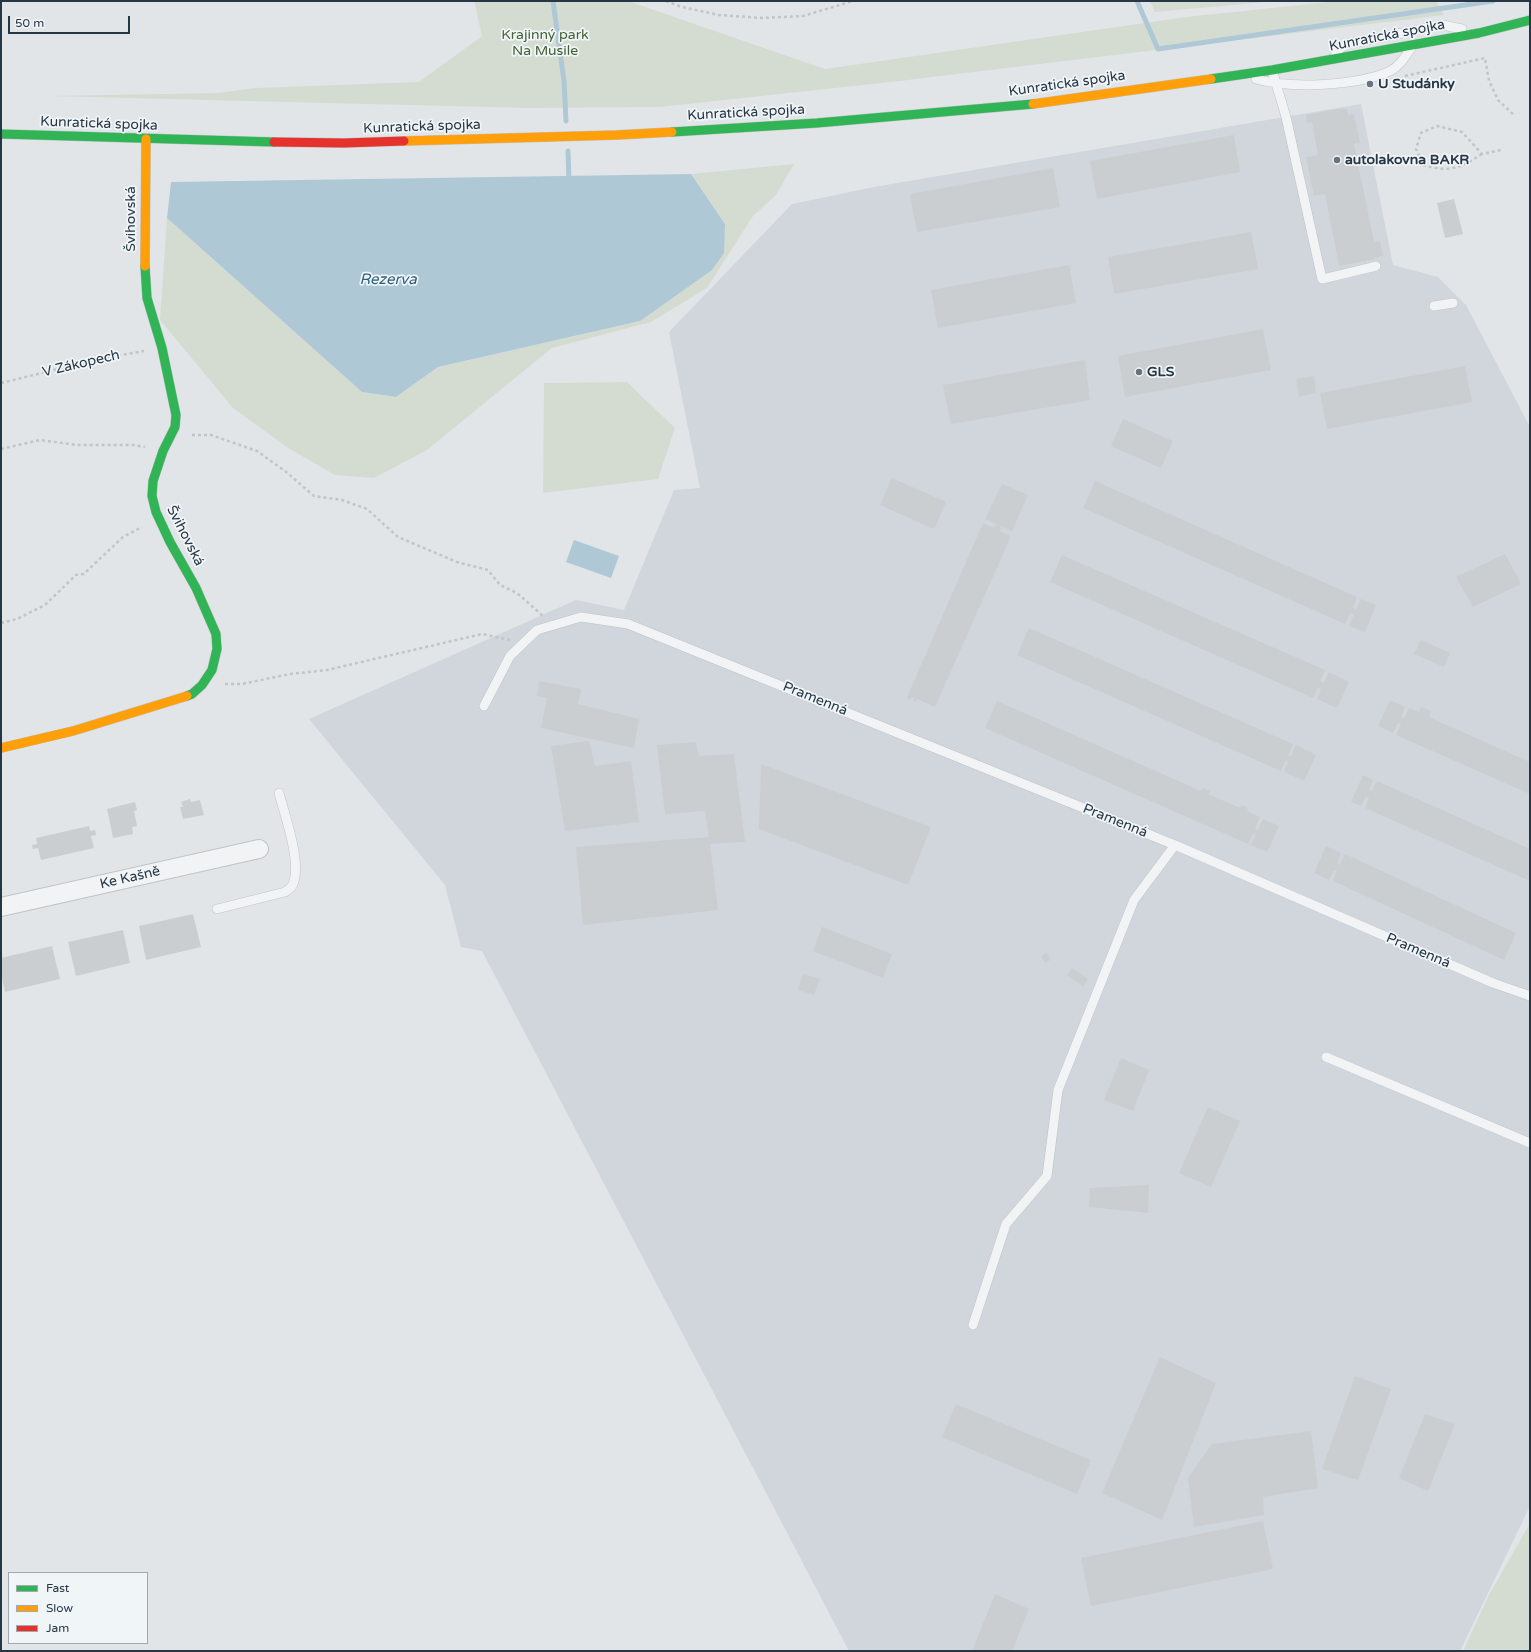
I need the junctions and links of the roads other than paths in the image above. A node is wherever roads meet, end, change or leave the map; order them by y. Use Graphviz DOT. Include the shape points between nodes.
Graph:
graph roads {
  1 [pos="1530,20"];
  2 [pos="1530,28"];
  3 [pos="1482,32"];
  4 [pos="1414,45"];
  5 [pos="1318,63"];
  6 [pos="1272,70"];
  7 [pos="1239,75"];
  8 [pos="1275,82"];
  9 [pos="1,134"];
  10 [pos="146,139"];
  11 [pos="1376,266"];
  12 [pos="1452,303"];
  13 [pos="1434,306"];
  14 [pos="484,706"];
  15 [pos="1,748"];
  16 [pos="279,793"];
  17 [pos="1175,845"];
  18 [pos="259,849"];
  19 [pos="1,907"];
  20 [pos="216,909"];
  21 [pos="1530,996"];
  22 [pos="1326,1057"];
  23 [pos="1530,1143"];
  24 [pos="973,1325"];
  1 -- 3 [label="main road, Kunratická spojka"];
  2 -- 3 [label="main road, Kunratická spojka"];
  3 -- 4 [label="main road, Kunratická spojka"];
  3 -- 5 [label="lane" via="1443,25 1347,44"];
  4 -- 5 [label="main road, Kunratická spojka"];
  4 -- 8 [label="lane" via="1400,64 1390,71 1359,80 1317,85"];
  5 -- 6 [label="main road, Kunratická spojka"];
  6 -- 7 [label="main road, Kunratická spojka"];
  6 -- 8 [label="lane"];
  7 -- 8 [label="lane"];
  7 -- 10 [label="main road, Kunratická spojka" via="1018,106 817,123 617,134 344,143"];
  8 -- 11 [label="lane" via="1286,117 1322,279"];
  9 -- 10 [label="main road, Kunratická spojka"];
  10 -- 15 [label="main road, Švihovská" via="147,298 162,348 176,415 175,427 163,451 153,481 152,496 156,512 203,601 216,634 215,661 208,677 192,694 73,731"];
  12 -- 13 [label="lane"];
  14 -- 17 [label="lane, Pramenná" via="510,656 537,630 581,617 628,624"];
  16 -- 20 [label="lane" via="296,859 293,886 285,892"];
  17 -- 21 [label="lane, Pramenná" via="1493,983"];
  17 -- 24 [label="lane" via="1134,900 1058,1090 1047,1176 1006,1224"];
  18 -- 19 [label="street, Ke Kašně"];
  22 -- 23 [label="lane"];
}
